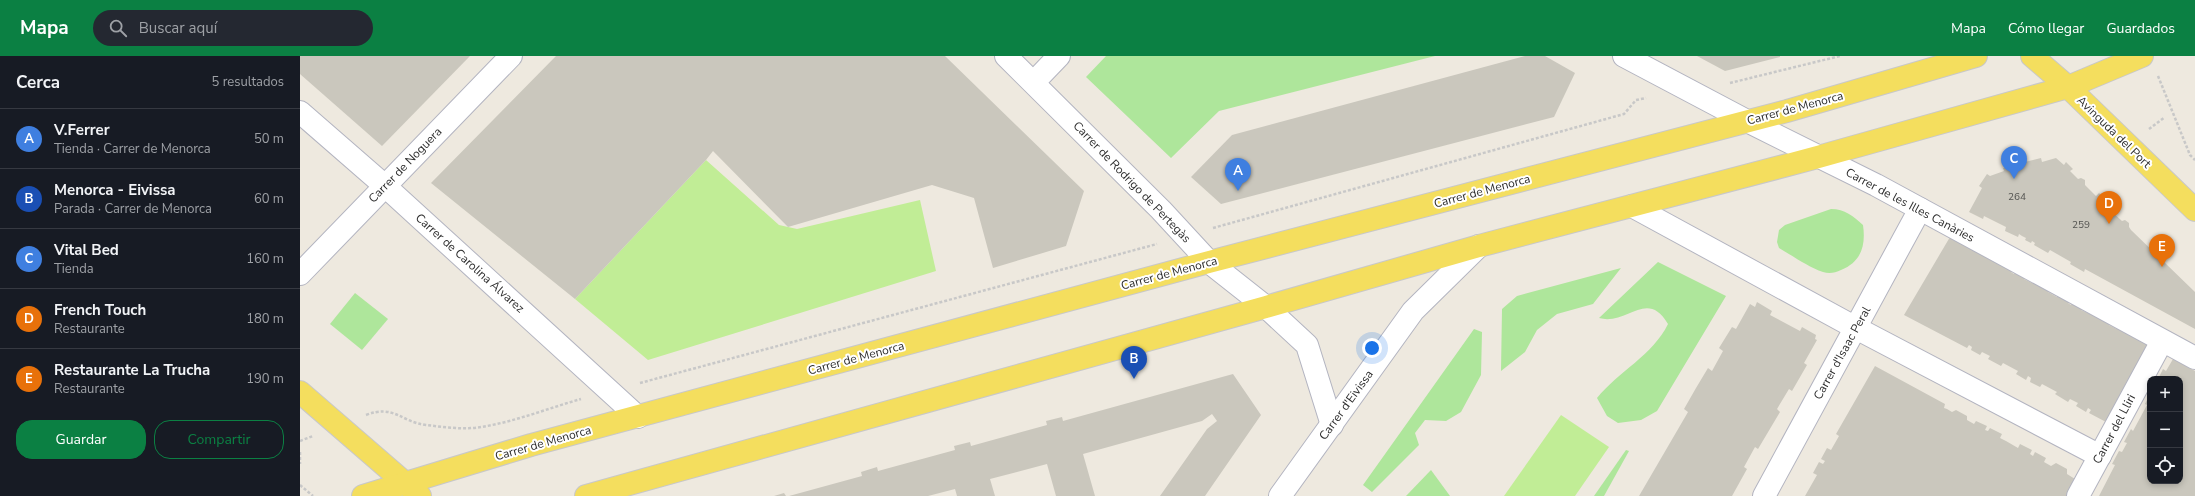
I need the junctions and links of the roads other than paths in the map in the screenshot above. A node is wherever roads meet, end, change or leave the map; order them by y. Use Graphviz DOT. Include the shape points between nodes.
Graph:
graph roads {
  1 [pos="511,56"];
  2 [pos="1006,56"];
  3 [pos="1059,56"];
  4 [pos="1624,56"];
  5 [pos="1976,56"];
  6 [pos="2032,56"];
  7 [pos="2149,63"];
  8 [pos="1034,82"];
  9 [pos="2068,87"];
  10 [pos="300,112"];
  11 [pos="1748,121"];
  12 [pos="1818,157"];
  13 [pos="385,186"];
  14 [pos="1632,206"];
  15 [pos="1920,209"];
  16 [pos="2195,210"];
  17 [pos="1479,246"];
  18 [pos="1209,262"];
  19 [pos="300,274"];
  20 [pos="1266,307"];
  21 [pos="1856,328"];
  22 [pos="2162,341"];
  23 [pos="2195,358"];
  24 [pos="300,392"];
  25 [pos="638,417"];
  26 [pos="1332,424"];
  27 [pos="2100,456"];
  28 [pos="413,490"];
  29 [pos="363,496"];
  30 [pos="586,496"];
  31 [pos="1280,496"];
  32 [pos="1764,496"];
  33 [pos="2078,496"];
  1 -- 13 [label="street, Carrer de Noguera"];
  2 -- 8 [label="street, Carrer de Rodrigo de Pertegàs"];
  3 -- 8 [label="street"];
  4 -- 11 [label="street, Carrer de les Illes Canàries"];
  5 -- 11 [label="main road, Carrer de Menorca"];
  6 -- 9 [label="main road, Avinguda del Port"];
  7 -- 9 [label="main road"];
  8 -- 18 [label="street, Carrer de Rodrigo de Pertegàs"];
  9 -- 12 [label="main road"];
  9 -- 16 [label="main road, Avinguda del Port"];
  10 -- 13 [label="street, Carrer de Carolina Álvarez"];
  11 -- 12 [label="street, Carrer de les Illes Canàries"];
  11 -- 18 [label="main road, Carrer de Menorca"];
  12 -- 14 [label="main road"];
  12 -- 15 [label="street, Carrer de les Illes Canàries"];
  13 -- 19 [label="street, Carrer de Noguera"];
  13 -- 25 [label="street, Carrer de Carolina Álvarez"];
  14 -- 17 [label="main road"];
  14 -- 21 [label="street"];
  15 -- 21 [label="street, Carrer d'Isaac Peral"];
  15 -- 22 [label="street, Carrer de les Illes Canàries"];
  17 -- 20 [label="main road"];
  17 -- 26 [label="street, Carrer d'Eivissa" via="1413,311"];
  18 -- 20 [label="street, Carrer de Rodrigo de Pertegàs"];
  18 -- 25 [label="main road, Carrer de Menorca"];
  20 -- 26 [label="street, Carrer de Rodrigo de Pertegàs" via="1307,346"];
  20 -- 30 [label="main road"];
  21 -- 27 [label="street"];
  21 -- 32 [label="street, Carrer d'Isaac Peral"];
  22 -- 23 [label="street, Carrer de les Illes Canàries"];
  22 -- 27 [label="street, Carrer del Lliri"];
  24 -- 28 [label="main road"];
  25 -- 28 [label="main road, Carrer de Menorca" via="531,445"];
  26 -- 31 [label="street, Carrer d'Eivissa"];
  27 -- 33 [label="street, Carrer del Lliri"];
  28 -- 29 [label="main road, Carrer de Menorca"];
}
